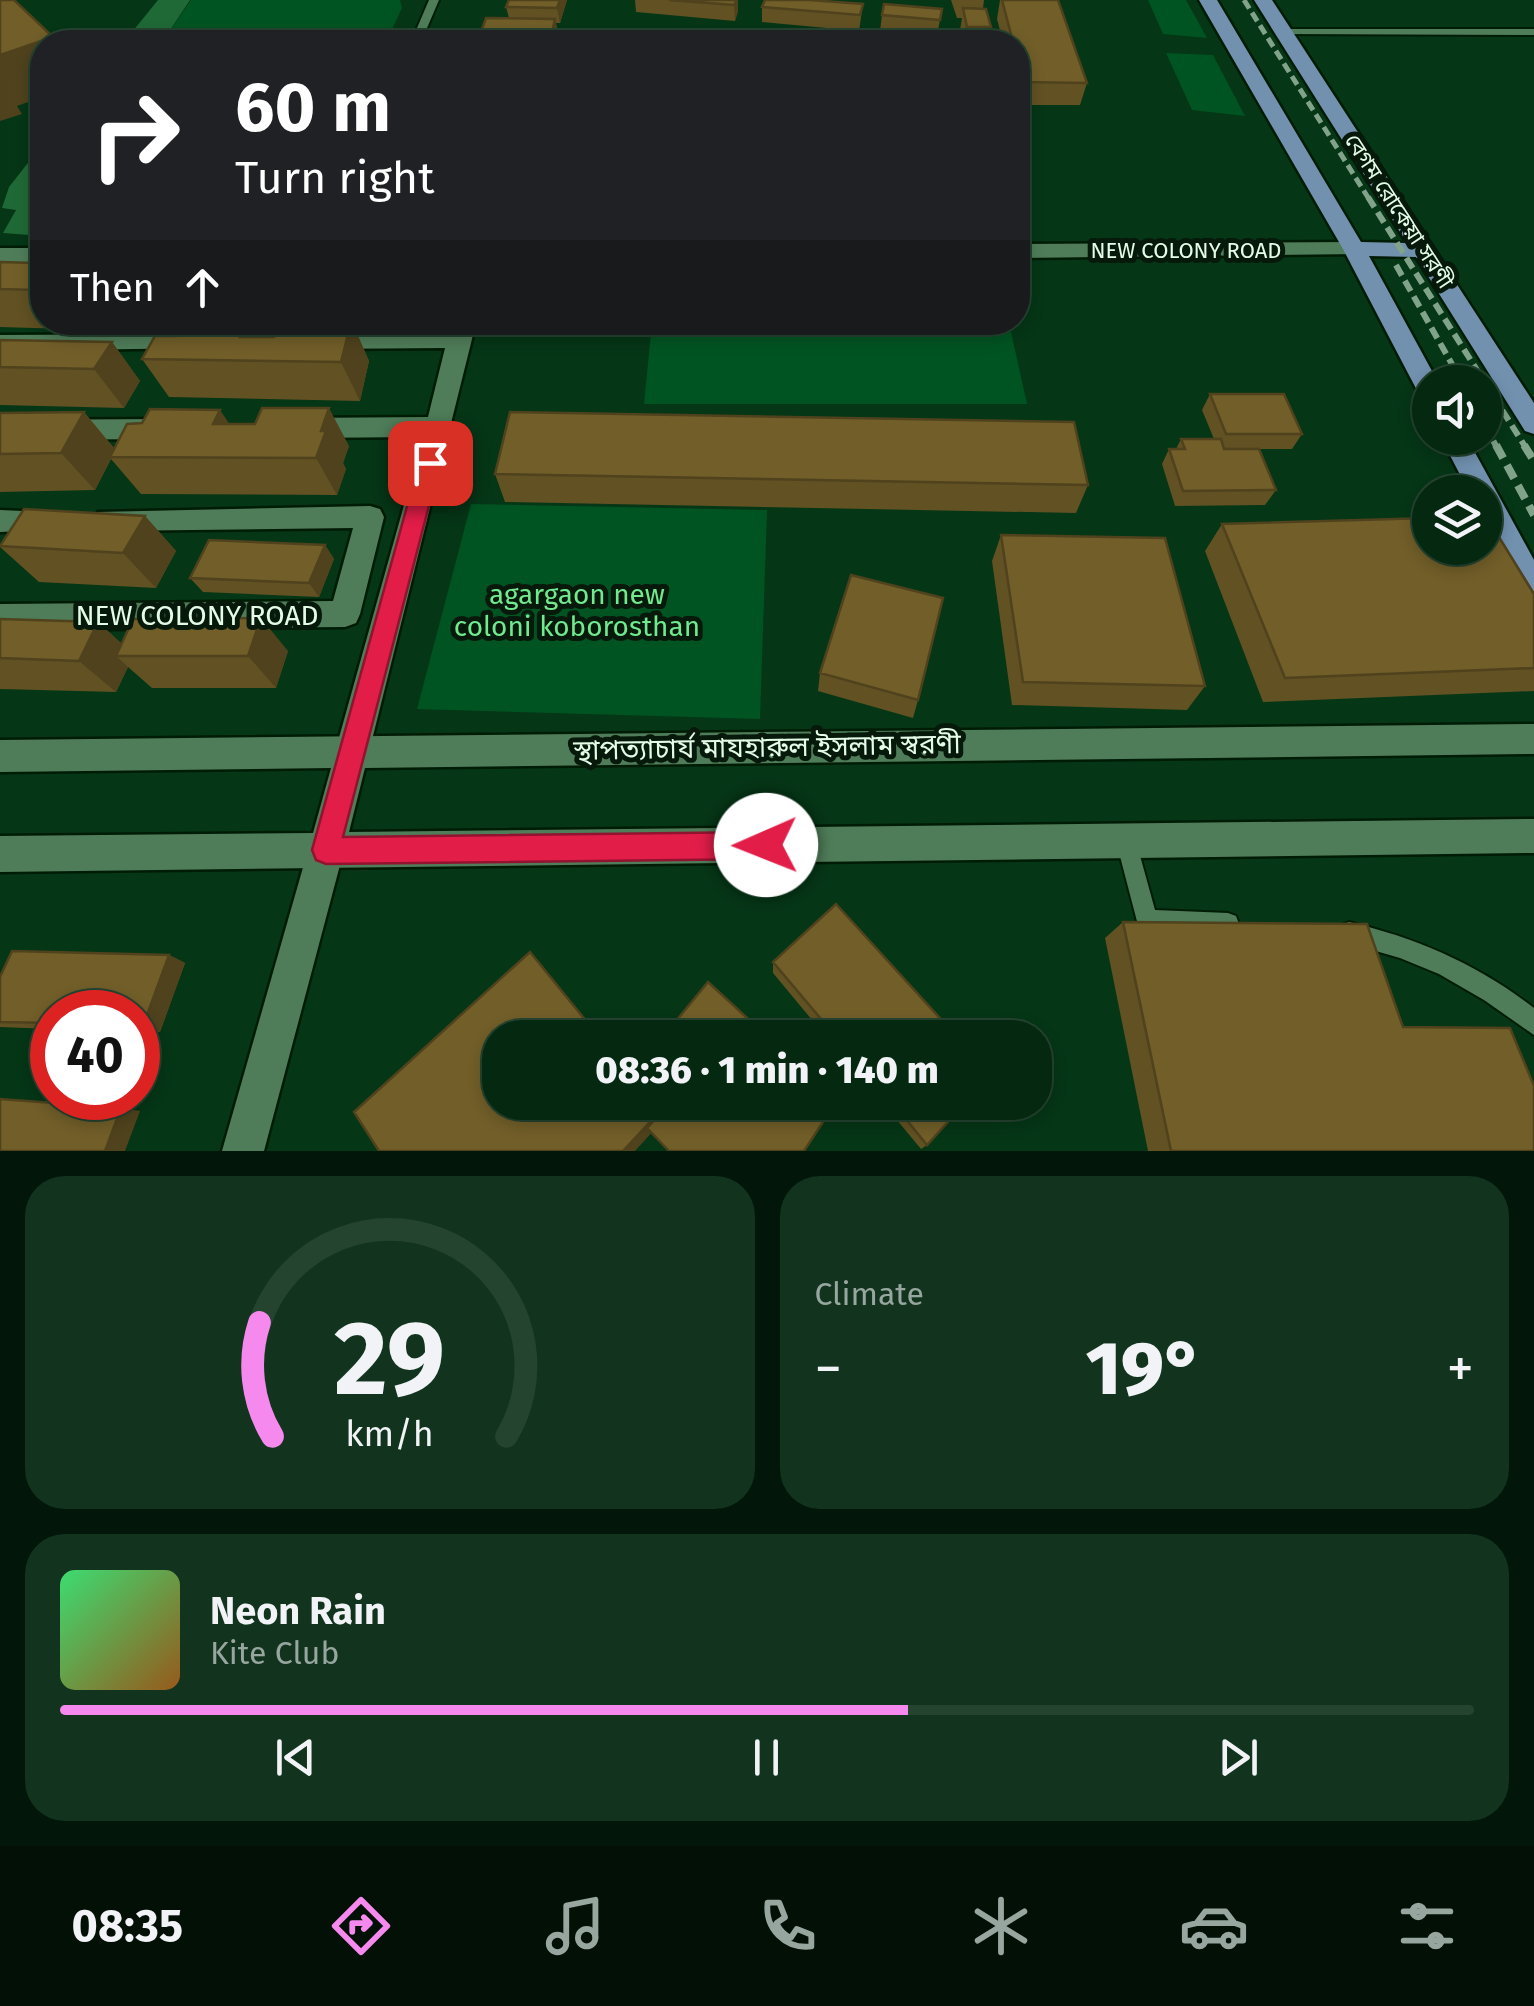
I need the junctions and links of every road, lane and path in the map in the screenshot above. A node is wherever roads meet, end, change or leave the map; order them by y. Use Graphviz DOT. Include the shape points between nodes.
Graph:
graph roads {
  1 [pos="434,0"];
  2 [pos="1208,0"];
  3 [pos="1263,0"];
  4 [pos="421,30"];
  5 [pos="1284,32"];
  6 [pos="1534,32"];
  7 [pos="1354,249"];
  8 [pos="1424,250"];
  9 [pos="1030,251"];
  10 [pos="0,255"];
  11 [pos="30,255"];
  12 [pos="397,335"];
  13 [pos="461,335"];
  14 [pos="300,341"];
  15 [pos="210,342"];
  16 [pos="15,343"];
  17 [pos="1416,365"];
  18 [pos="1534,424"];
  19 [pos="439,427"];
  20 [pos="260,428"];
  21 [pos="200,429"];
  22 [pos="0,430"];
  23 [pos="0,521"];
  24 [pos="1502,528"];
  25 [pos="1534,588"];
  26 [pos="0,617"];
  27 [pos="1534,738"];
  28 [pos="352,752"];
  29 [pos="0,756"];
  30 [pos="1534,836"];
  31 [pos="1126,841"];
  32 [pos="326,850"];
  33 [pos="0,854"];
  34 [pos="1260,925"];
  35 [pos="1334,930"];
  36 [pos="1534,1023"];
  37 [pos="243,1151"];
  1 -- 4 [label="lane"];
  2 -- 7 [label="main road, বেগম রোকেয়া সরণী"];
  3 -- 5 [label="main road, বেগম রোকেয়া সরণী"];
  5 -- 6 [label="lane"];
  5 -- 8 [label="main road, বেগম রোকেয়া সরণী"];
  7 -- 8 [label="main road"];
  7 -- 9 [label="street, NEW COLONY ROAD"];
  7 -- 17 [label="main road, বেগম রোকেয়া সরণী"];
  8 -- 18 [label="main road, বেগম রোকেয়া সরণী"];
  10 -- 11 [label="street"];
  12 -- 14 [label="street"];
  13 -- 19 [label="street"];
  15 -- 16 [label="street"];
  19 -- 20 [label="street"];
  19 -- 28 [label="street"];
  21 -- 22 [label="street"];
  23 -- 26 [label="street, NEW COLONY ROAD" via="370,517 345,614"];
  24 -- 25 [label="main road"];
  27 -- 28 [label="street, স্থাপত্যাচার্য মাযহারুল ইসলাম স্বরণী"];
  28 -- 29 [label="street, স্থাপত্যাচার্য মাযহারুল ইসলাম স্বরণী"];
  28 -- 32 [label="street"];
  30 -- 31 [label="street"];
  31 -- 32 [label="street"];
  31 -- 34 [label="lane" via="1147,921"];
  32 -- 33 [label="street"];
  32 -- 37 [label="street"];
  35 -- 36 [label="lane" via="1390,942 1452,968"];
}
